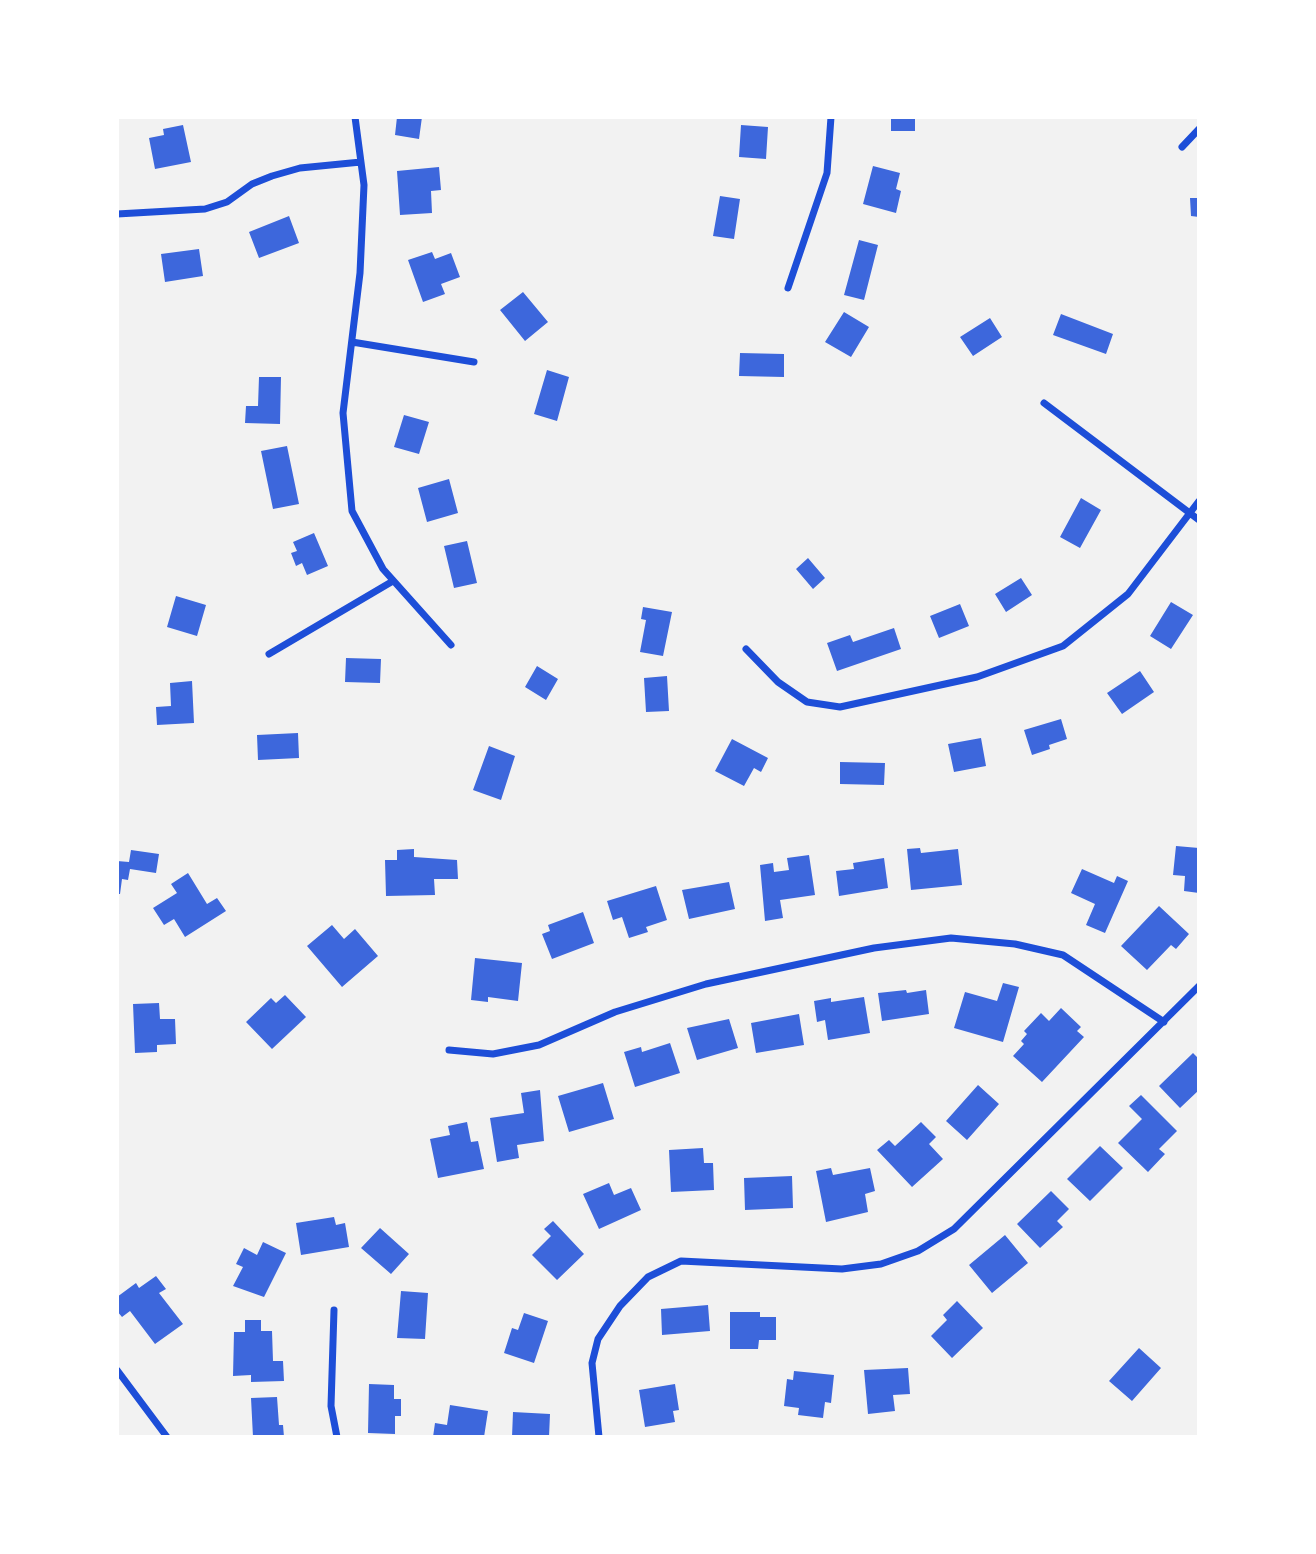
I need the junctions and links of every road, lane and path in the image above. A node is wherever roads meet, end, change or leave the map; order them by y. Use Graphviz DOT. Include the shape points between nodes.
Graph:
graph roads {
  1 [pos="355,117"];
  2 [pos="831,117"];
  3 [pos="1199,128"];
  4 [pos="1182,147"];
  5 [pos="361,162"];
  6 [pos="117,214"];
  7 [pos="788,288"];
  8 [pos="352,342"];
  9 [pos="474,362"];
  10 [pos="1044,402"];
  11 [pos="1199,501"];
  12 [pos="1190,514"];
  13 [pos="1199,520"];
  14 [pos="393,580"];
  15 [pos="451,645"];
  16 [pos="746,649"];
  17 [pos="269,654"];
  18 [pos="1199,986"];
  19 [pos="1164,1023"];
  20 [pos="449,1050"];
  21 [pos="334,1310"];
  22 [pos="117,1370"];
  23 [pos="167,1437"];
  24 [pos="337,1437"];
  25 [pos="599,1437"];
  1 -- 5 [label="street"];
  2 -- 7 [label="street" via="827,173"];
  3 -- 4 [label="street"];
  5 -- 6 [label="street" via="300,168 272,176 205,209"];
  5 -- 8 [label="street" via="360,273"];
  8 -- 9 [label="street"];
  8 -- 14 [label="street" via="343,413 352,511"];
  10 -- 12 [label="street"];
  11 -- 12 [label="street"];
  12 -- 13 [label="street"];
  12 -- 16 [label="street" via="1128,594 1063,646 977,677 840,707 807,702 778,682"];
  14 -- 15 [label="street"];
  14 -- 17 [label="street"];
  18 -- 19 [label="street"];
  19 -- 20 [label="street" via="1063,955 1015,944 951,938 874,948 706,984 614,1013 539,1045 493,1054"];
  19 -- 25 [label="street" via="954,1230 918,1251 881,1264 842,1269 681,1261 648,1277 620,1306 598,1339 592,1363"];
  21 -- 24 [label="street" via="331,1406"];
  22 -- 23 [label="street"];
}
